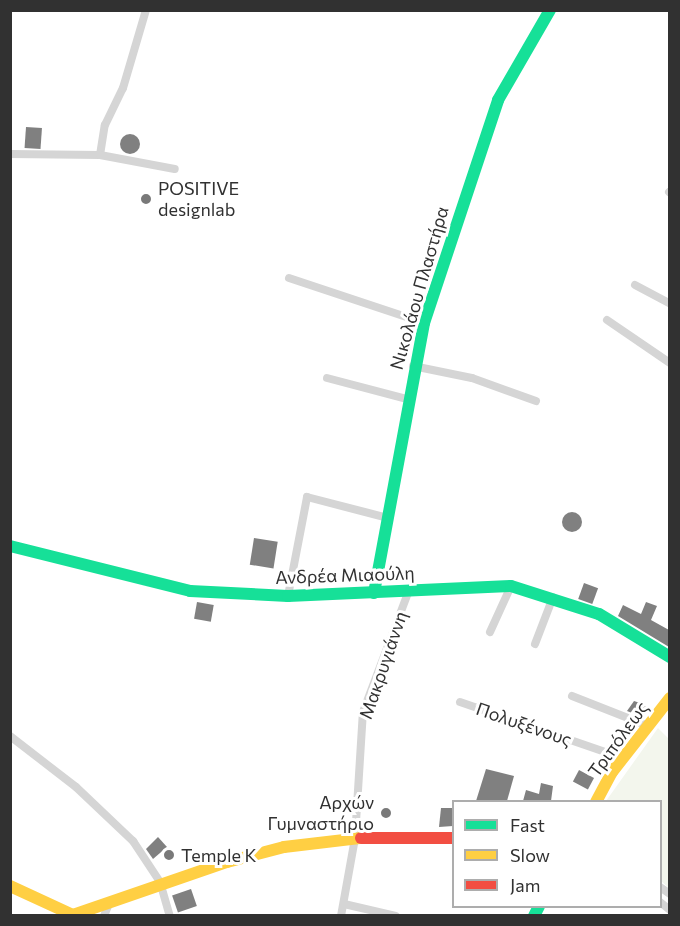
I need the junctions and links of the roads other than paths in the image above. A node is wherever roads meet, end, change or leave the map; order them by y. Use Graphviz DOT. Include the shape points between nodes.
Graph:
graph roads {
  1 [pos="146,10"];
  2 [pos="550,10"];
  3 [pos="10,154"];
  4 [pos="100,155"];
  5 [pos="176,169"];
  6 [pos="289,278"];
  7 [pos="635,285"];
  8 [pos="669,304"];
  9 [pos="607,320"];
  10 [pos="424,323"];
  11 [pos="669,363"];
  12 [pos="413,366"];
  13 [pos="327,378"];
  14 [pos="407,399"];
  15 [pos="536,401"];
  16 [pos="388,518"];
  17 [pos="10,546"];
  18 [pos="512,586"];
  19 [pos="374,593"];
  20 [pos="408,593"];
  21 [pos="288,596"];
  22 [pos="553,597"];
  23 [pos="490,632"];
  24 [pos="535,644"];
  25 [pos="669,657"];
  26 [pos="572,696"];
  27 [pos="669,698"];
  28 [pos="460,702"];
  29 [pos="648,726"];
  30 [pos="10,736"];
  31 [pos="623,758"];
  32 [pos="597,800"];
  33 [pos="355,838"];
  34 [pos="452,838"];
  35 [pos="10,886"];
  36 [pos="163,887"];
  37 [pos="344,904"];
  38 [pos="106,911"];
  39 [pos="66,915"];
  40 [pos="73,915"];
  41 [pos="170,915"];
  42 [pos="341,915"];
  43 [pos="396,915"];
  1 -- 4 [label="street" via="123,88 105,125"];
  2 -- 10 [label="street, Νικολάου Πλαστήρα" via="498,100"];
  3 -- 4 [label="street"];
  4 -- 5 [label="street"];
  6 -- 10 [label="street"];
  7 -- 8 [label="street"];
  9 -- 11 [label="street"];
  10 -- 12 [label="street, Νικολάου Πλαστήρα"];
  12 -- 14 [label="street, Νικολάου Πλαστήρα"];
  12 -- 15 [label="street" via="472,378"];
  13 -- 14 [label="street"];
  14 -- 16 [label="street, Νικολάου Πλαστήρα"];
  16 -- 19 [label="street, Νικολάου Πλαστήρα"];
  16 -- 21 [label="street" via="308,497"];
  17 -- 21 [label="street, Ανδρέα Μιαούλη" via="148,584"];
  18 -- 20 [label="street, Ανδρέα Μιαούλη"];
  18 -- 22 [label="street, Ανδρέα Μιαούλη"];
  18 -- 23 [label="street"];
  19 -- 20 [label="street, Ανδρέα Μιαούλη"];
  19 -- 21 [label="street, Ανδρέα Μιαούλη"];
  20 -- 33 [label="street, Μακρυγιάννη" via="363,712"];
  22 -- 24 [label="street"];
  22 -- 25 [label="street, Ανδρέα Μιαούλη" via="599,614"];
  26 -- 29 [label="street"];
  27 -- 29 [label="street, Τριπόλεως"];
  28 -- 31 [label="street, Πολυξένους"];
  29 -- 31 [label="street, Τριπόλεως"];
  30 -- 36 [label="street" via="104,812 133,841"];
  31 -- 32 [label="street, Τριπόλεως"];
  33 -- 34 [label="street"];
  33 -- 36 [label="street" via="227,862"];
  33 -- 37 [label="street, Μακρυγιάννη"];
  35 -- 39 [label="street"];
  36 -- 38 [label="street"];
  36 -- 41 [label="street"];
  37 -- 42 [label="street, Μακρυγιάννη"];
  37 -- 43 [label="street"];
  38 -- 40 [label="street"];
  39 -- 40 [label="street"];
}
